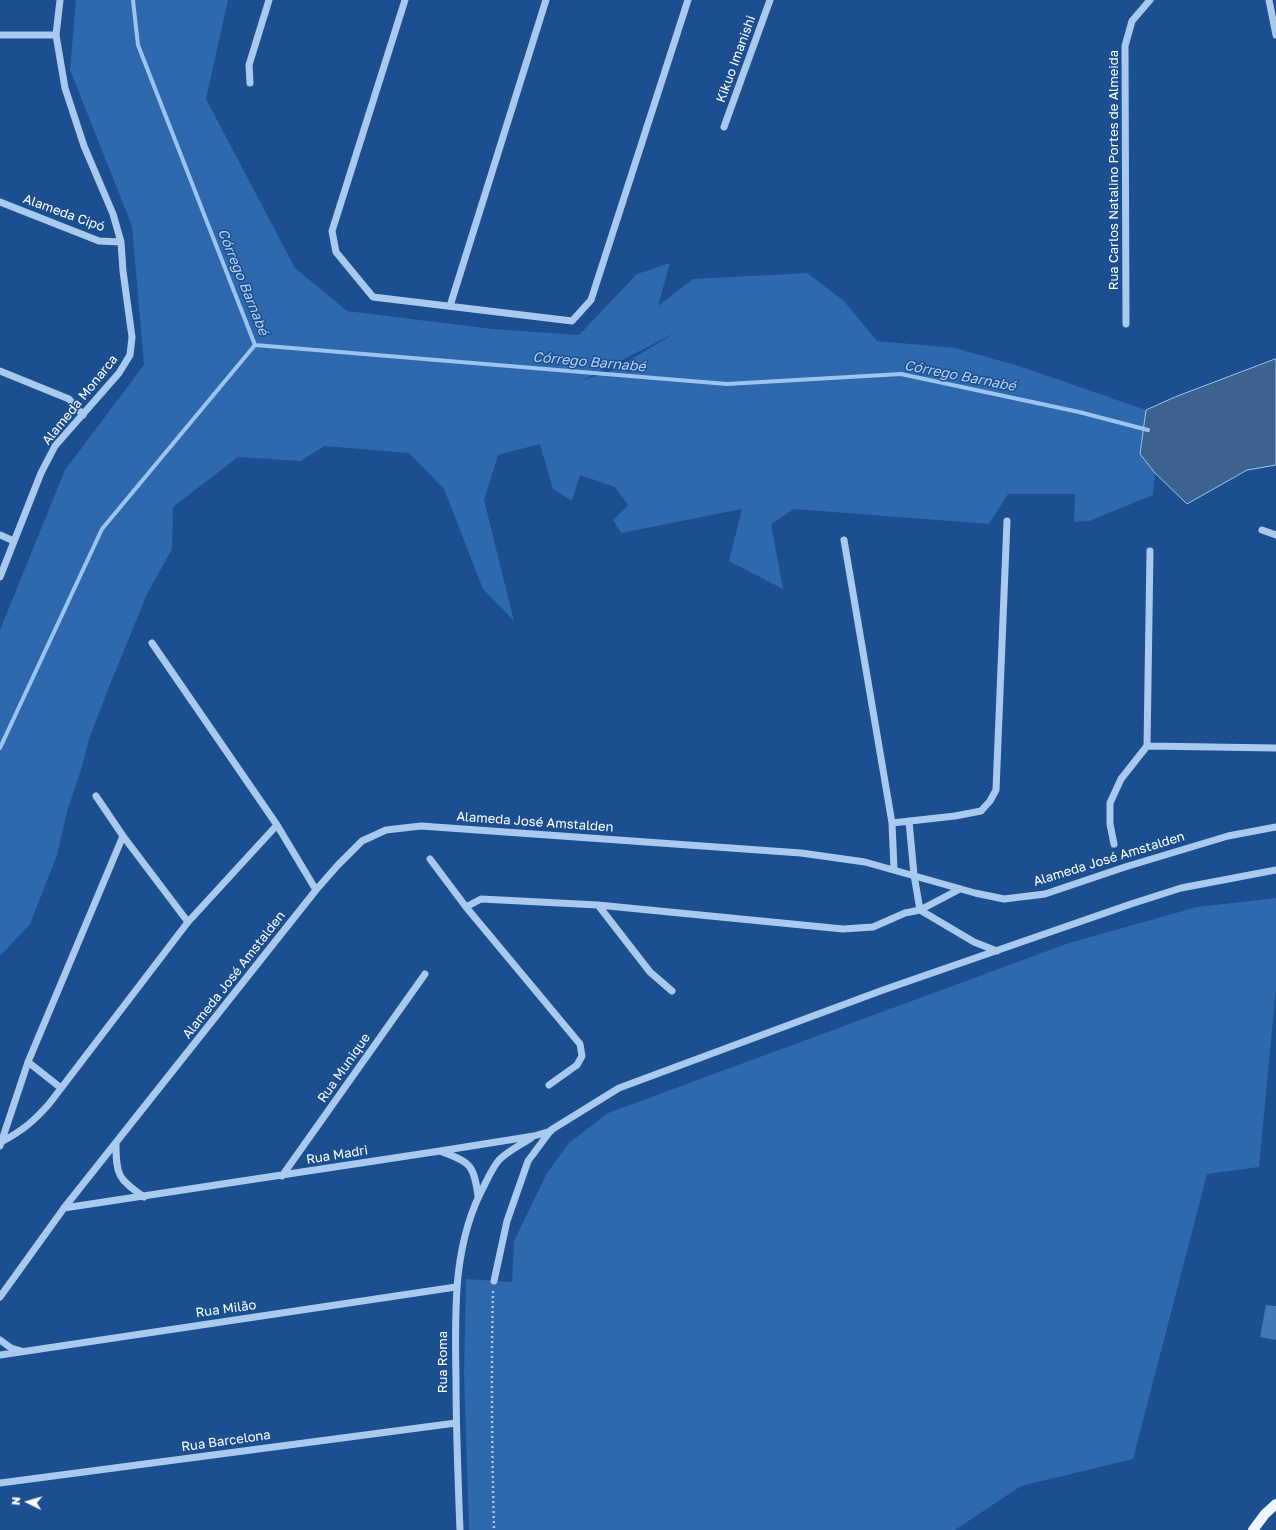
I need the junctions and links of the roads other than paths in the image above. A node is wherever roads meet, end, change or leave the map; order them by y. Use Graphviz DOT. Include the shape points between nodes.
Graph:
graph roads {
  1 [pos="60,0"];
  2 [pos="269,0"];
  3 [pos="405,0"];
  4 [pos="546,0"];
  5 [pos="688,0"];
  6 [pos="770,0"];
  7 [pos="1150,0"];
  8 [pos="1269,0"];
  9 [pos="0,35"];
  10 [pos="56,35"];
  11 [pos="1276,36"];
  12 [pos="250,83"];
  13 [pos="724,127"];
  14 [pos="0,202"];
  15 [pos="121,242"];
  16 [pos="450,306"];
  17 [pos="1126,324"];
  18 [pos="0,372"];
  19 [pos="83,415"];
  20 [pos="1007,521"];
  21 [pos="1262,530"];
  22 [pos="0,535"];
  23 [pos="1276,535"];
  24 [pos="844,540"];
  25 [pos="14,541"];
  26 [pos="1150,551"];
  27 [pos="0,577"];
  28 [pos="152,643"];
  29 [pos="1147,746"];
  30 [pos="1276,748"];
  31 [pos="96,796"];
  32 [pos="909,821"];
  33 [pos="892,823"];
  34 [pos="277,825"];
  35 [pos="1276,827"];
  36 [pos="123,836"];
  37 [pos="1114,844"];
  38 [pos="430,859"];
  39 [pos="894,869"];
  40 [pos="1276,870"];
  41 [pos="914,875"];
  42 [pos="960,889"];
  43 [pos="316,890"];
  44 [pos="598,905"];
  45 [pos="466,907"];
  46 [pos="920,910"];
  47 [pos="188,922"];
  48 [pos="997,951"];
  49 [pos="425,974"];
  50 [pos="672,991"];
  51 [pos="28,1062"];
  52 [pos="549,1085"];
  53 [pos="61,1088"];
  54 [pos="551,1130"];
  55 [pos="534,1136"];
  56 [pos="1,1143"];
  57 [pos="116,1144"];
  58 [pos="440,1151"];
  59 [pos="282,1176"];
  60 [pos="478,1196"];
  61 [pos="144,1197"];
  62 [pos="64,1208"];
  63 [pos="494,1281"];
  64 [pos="456,1287"];
  65 [pos="0,1297"];
  66 [pos="0,1340"];
  67 [pos="23,1351"];
  68 [pos="0,1355"];
  69 [pos="456,1422"];
  70 [pos="0,1483"];
  71 [pos="1276,1504"];
  72 [pos="460,1530"];
  73 [pos="1253,1530"];
  1 -- 10 [label="street, Alameda Monarca"];
  2 -- 12 [label="street" via="249,65"];
  3 -- 16 [label="street" via="332,231 336,252 373,297"];
  4 -- 16 [label="street"];
  5 -- 16 [label="street" via="590,300 572,321"];
  6 -- 13 [label="street, Kikuo Imanishi"];
  7 -- 17 [label="street, Rua Carlos Natalino Portes de Almeida" via="1132,21 1126,46"];
  8 -- 11 [label="street"];
  9 -- 10 [label="street"];
  10 -- 15 [label="street, Alameda Monarca" via="65,88 84,146 113,214"];
  14 -- 15 [label="street, Alameda Cipó" via="99,241"];
  15 -- 19 [label="street, Alameda Monarca" via="132,337 130,355 119,373"];
  18 -- 19 [label="street" via="69,399"];
  19 -- 25 [label="street, Alameda Monarca" via="56,446 41,473"];
  20 -- 32 [label="street" via="996,790 981,810 955,816"];
  21 -- 23 [label="street"];
  22 -- 25 [label="street"];
  24 -- 33 [label="street"];
  25 -- 27 [label="street, Alameda Monarca"];
  26 -- 29 [label="street"];
  28 -- 34 [label="street"];
  29 -- 30 [label="street"];
  29 -- 37 [label="street" via="1121,779 1110,803 1110,824"];
  31 -- 36 [label="street"];
  32 -- 33 [label="street"];
  32 -- 41 [label="street"];
  33 -- 39 [label="street"];
  34 -- 43 [label="street"];
  34 -- 47 [label="street"];
  35 -- 42 [label="street, Alameda José Amstalden" via="1228,836 1124,866 1045,894 1004,899"];
  36 -- 47 [label="street"];
  36 -- 51 [label="street"];
  38 -- 45 [label="street"];
  39 -- 41 [label="street, Alameda José Amstalden"];
  39 -- 43 [label="street, Alameda José Amstalden" via="801,853 421,826 386,830 362,841"];
  40 -- 48 [label="street" via="1181,888"];
  41 -- 42 [label="street, Alameda José Amstalden"];
  41 -- 46 [label="street"];
  42 -- 46 [label="street"];
  43 -- 57 [label="street, Alameda José Amstalden"];
  44 -- 45 [label="street" via="480,899"];
  44 -- 46 [label="street" via="843,929 873,927 905,913"];
  44 -- 50 [label="street" via="650,972"];
  45 -- 52 [label="street" via="580,1044 582,1056 577,1066"];
  46 -- 48 [label="street" via="974,942"];
  47 -- 53 [label="street"];
  48 -- 54 [label="street" via="883,990 619,1088"];
  49 -- 59 [label="street, Rua Munique"];
  51 -- 53 [label="street"];
  51 -- 56 [label="street"];
  53 -- 56 [label="street" via="34,1121"];
  54 -- 55 [label="street"];
  54 -- 63 [label="street" via="528,1161 523,1174 507,1221"];
  55 -- 58 [label="street, Rua Madri"];
  55 -- 60 [label="street, Rua Roma" via="499,1159"];
  57 -- 61 [label="street" via="116,1165 121,1178"];
  57 -- 62 [label="street, Alameda José Amstalden"];
  58 -- 59 [label="street, Rua Madri"];
  58 -- 60 [label="street, Rua Roma" via="469,1165 476,1179"];
  59 -- 61 [label="street, Rua Madri"];
  60 -- 64 [label="street, Rua Roma" via="463,1241"];
  61 -- 62 [label="street, Rua Madri"];
  62 -- 65 [label="street, Alameda José Amstalden"];
  64 -- 67 [label="street, Rua Milão"];
  64 -- 69 [label="street, Rua Roma"];
  66 -- 67 [label="street" via="11,1348"];
  67 -- 68 [label="street, Rua Milão"];
  69 -- 70 [label="street, Rua Barcelona"];
  69 -- 72 [label="street, Rua Roma"];
  71 -- 73 [label="main road"];
}
